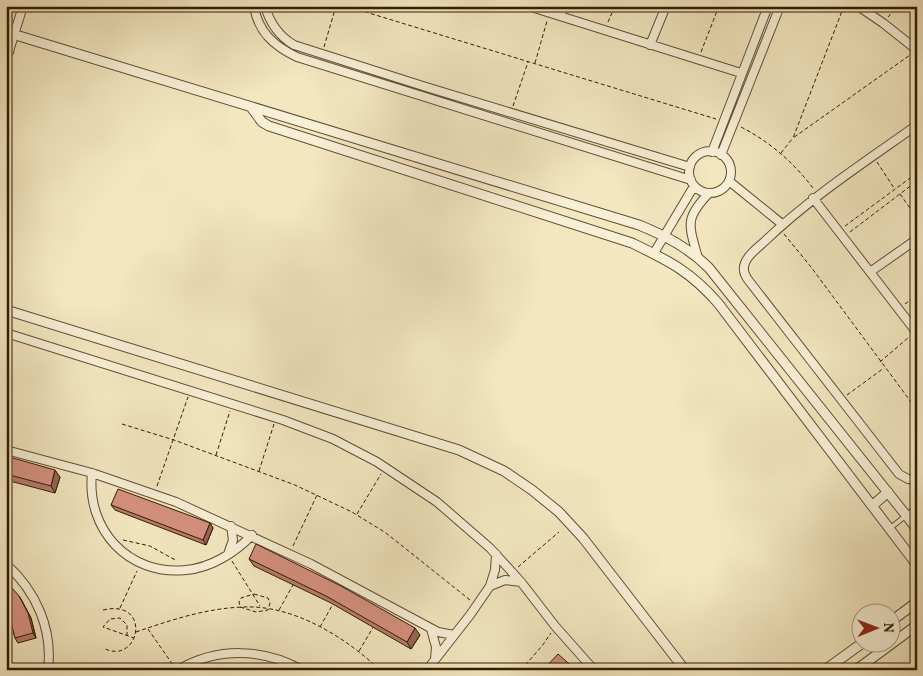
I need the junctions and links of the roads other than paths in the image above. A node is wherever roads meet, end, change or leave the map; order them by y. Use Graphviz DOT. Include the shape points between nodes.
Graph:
graph roads {
  1 [pos="23,6"];
  2 [pos="254,6"];
  3 [pos="265,6"];
  4 [pos="528,6"];
  5 [pos="564,6"];
  6 [pos="666,6"];
  7 [pos="768,6"];
  8 [pos="780,6"];
  9 [pos="858,6"];
  10 [pos="560,16"];
  11 [pos="10,33"];
  12 [pos="650,44"];
  13 [pos="8,50"];
  14 [pos="917,50"];
  15 [pos="741,73"];
  16 [pos="426,87"];
  17 [pos="423,95"];
  18 [pos="251,107"];
  19 [pos="533,120"];
  20 [pos="917,125"];
  21 [pos="530,129"];
  22 [pos="712,152"];
  23 [pos="721,155"];
  24 [pos="690,167"];
  25 [pos="728,181"];
  26 [pos="693,183"];
  27 [pos="709,193"];
  28 [pos="816,197"];
  29 [pos="781,226"];
  30 [pos="664,236"];
  31 [pos="917,239"];
  32 [pos="654,253"];
  33 [pos="698,258"];
  34 [pos="870,272"];
  35 [pos="6,310"];
  36 [pos="916,332"];
  37 [pos="6,333"];
  38 [pos="6,450"];
  39 [pos="92,473"];
  40 [pos="917,480"];
  41 [pos="888,492"];
  42 [pos="872,506"];
  43 [pos="917,507"];
  44 [pos="907,515"];
  45 [pos="231,526"];
  46 [pos="889,529"];
  47 [pos="917,529"];
  48 [pos="252,535"];
  49 [pos="228,554"];
  50 [pos="496,554"];
  51 [pos="6,564"];
  52 [pos="917,565"];
  53 [pos="521,582"];
  54 [pos="490,586"];
  55 [pos="917,602"];
  56 [pos="900,615"];
  57 [pos="917,625"];
  58 [pos="432,629"];
  59 [pos="454,636"];
  60 [pos="850,652"];
  61 [pos="435,660"];
  62 [pos="48,670"];
  63 [pos="177,670"];
  64 [pos="302,670"];
  65 [pos="427,670"];
  66 [pos="594,670"];
  67 [pos="685,670"];
  68 [pos="826,670"];
  69 [pos="856,670"];
  1 -- 11 [label="street"];
  2 -- 17 [label="street" via="267,37 286,52"];
  3 -- 16 [label="street" via="272,25 294,45"];
  4 -- 10 [label="street"];
  5 -- 10 [label="street"];
  6 -- 12 [label="street"];
  7 -- 15 [label="street"];
  8 -- 23 [label="street"];
  9 -- 14 [label="street"];
  10 -- 12 [label="street"];
  11 -- 13 [label="street"];
  11 -- 18 [label="street"];
  12 -- 15 [label="street"];
  15 -- 22 [label="street"];
  16 -- 17 [label="street"];
  16 -- 19 [label="street"];
  17 -- 21 [label="street"];
  18 -- 30 [label="street" via="639,225"];
  18 -- 32 [label="street" via="269,126 632,243"];
  19 -- 21 [label="street"];
  19 -- 24 [label="street"];
  20 -- 28 [label="street"];
  21 -- 26 [label="street"];
  22 -- 23 [label="street"];
  22 -- 24 [label="street" via="698,155"];
  23 -- 25 [label="street" via="730,166"];
  24 -- 26 [label="street"];
  25 -- 27 [label="street" via="723,189"];
  25 -- 29 [label="street"];
  26 -- 27 [label="street" via="701,191"];
  26 -- 30 [label="street"];
  27 -- 33 [label="street" via="696,206 691,218"];
  28 -- 29 [label="street"];
  28 -- 34 [label="street"];
  29 -- 40 [label="street" via="744,263 745,276 900,474"];
  30 -- 32 [label="street"];
  30 -- 33 [label="street"];
  31 -- 34 [label="street"];
  32 -- 42 [label="street" via="681,268 718,304"];
  33 -- 41 [label="street"];
  34 -- 36 [label="street"];
  35 -- 67 [label="street" via="459,450 490,464 532,490 572,525"];
  37 -- 50 [label="street" via="276,418 332,439 385,467 437,502"];
  38 -- 39 [label="street"];
  39 -- 45 [label="street"];
  39 -- 49 [label="street" via="91,491 100,526 124,553 140,563 166,570 190,570"];
  41 -- 42 [label="street"];
  41 -- 44 [label="street"];
  42 -- 46 [label="street"];
  43 -- 44 [label="lane"];
  44 -- 46 [label="lane"];
  44 -- 47 [label="street"];
  45 -- 48 [label="street"];
  45 -- 49 [label="street" via="233,540"];
  46 -- 52 [label="street"];
  48 -- 49 [label="street"];
  48 -- 58 [label="street"];
  50 -- 53 [label="street"];
  50 -- 54 [label="street"];
  51 -- 62 [label="street" via="23,581 40,610 48,643"];
  53 -- 54 [label="street" via="505,580"];
  53 -- 66 [label="street"];
  54 -- 59 [label="street"];
  55 -- 56 [label="street"];
  57 -- 69 [label="street"];
  58 -- 59 [label="street"];
  58 -- 61 [label="street" via="436,640"];
  59 -- 61 [label="street"];
  60 -- 68 [label="street"];
  61 -- 65 [label="street"];
  63 -- 64 [label="street" via="207,657 238,653 272,657"];
}
